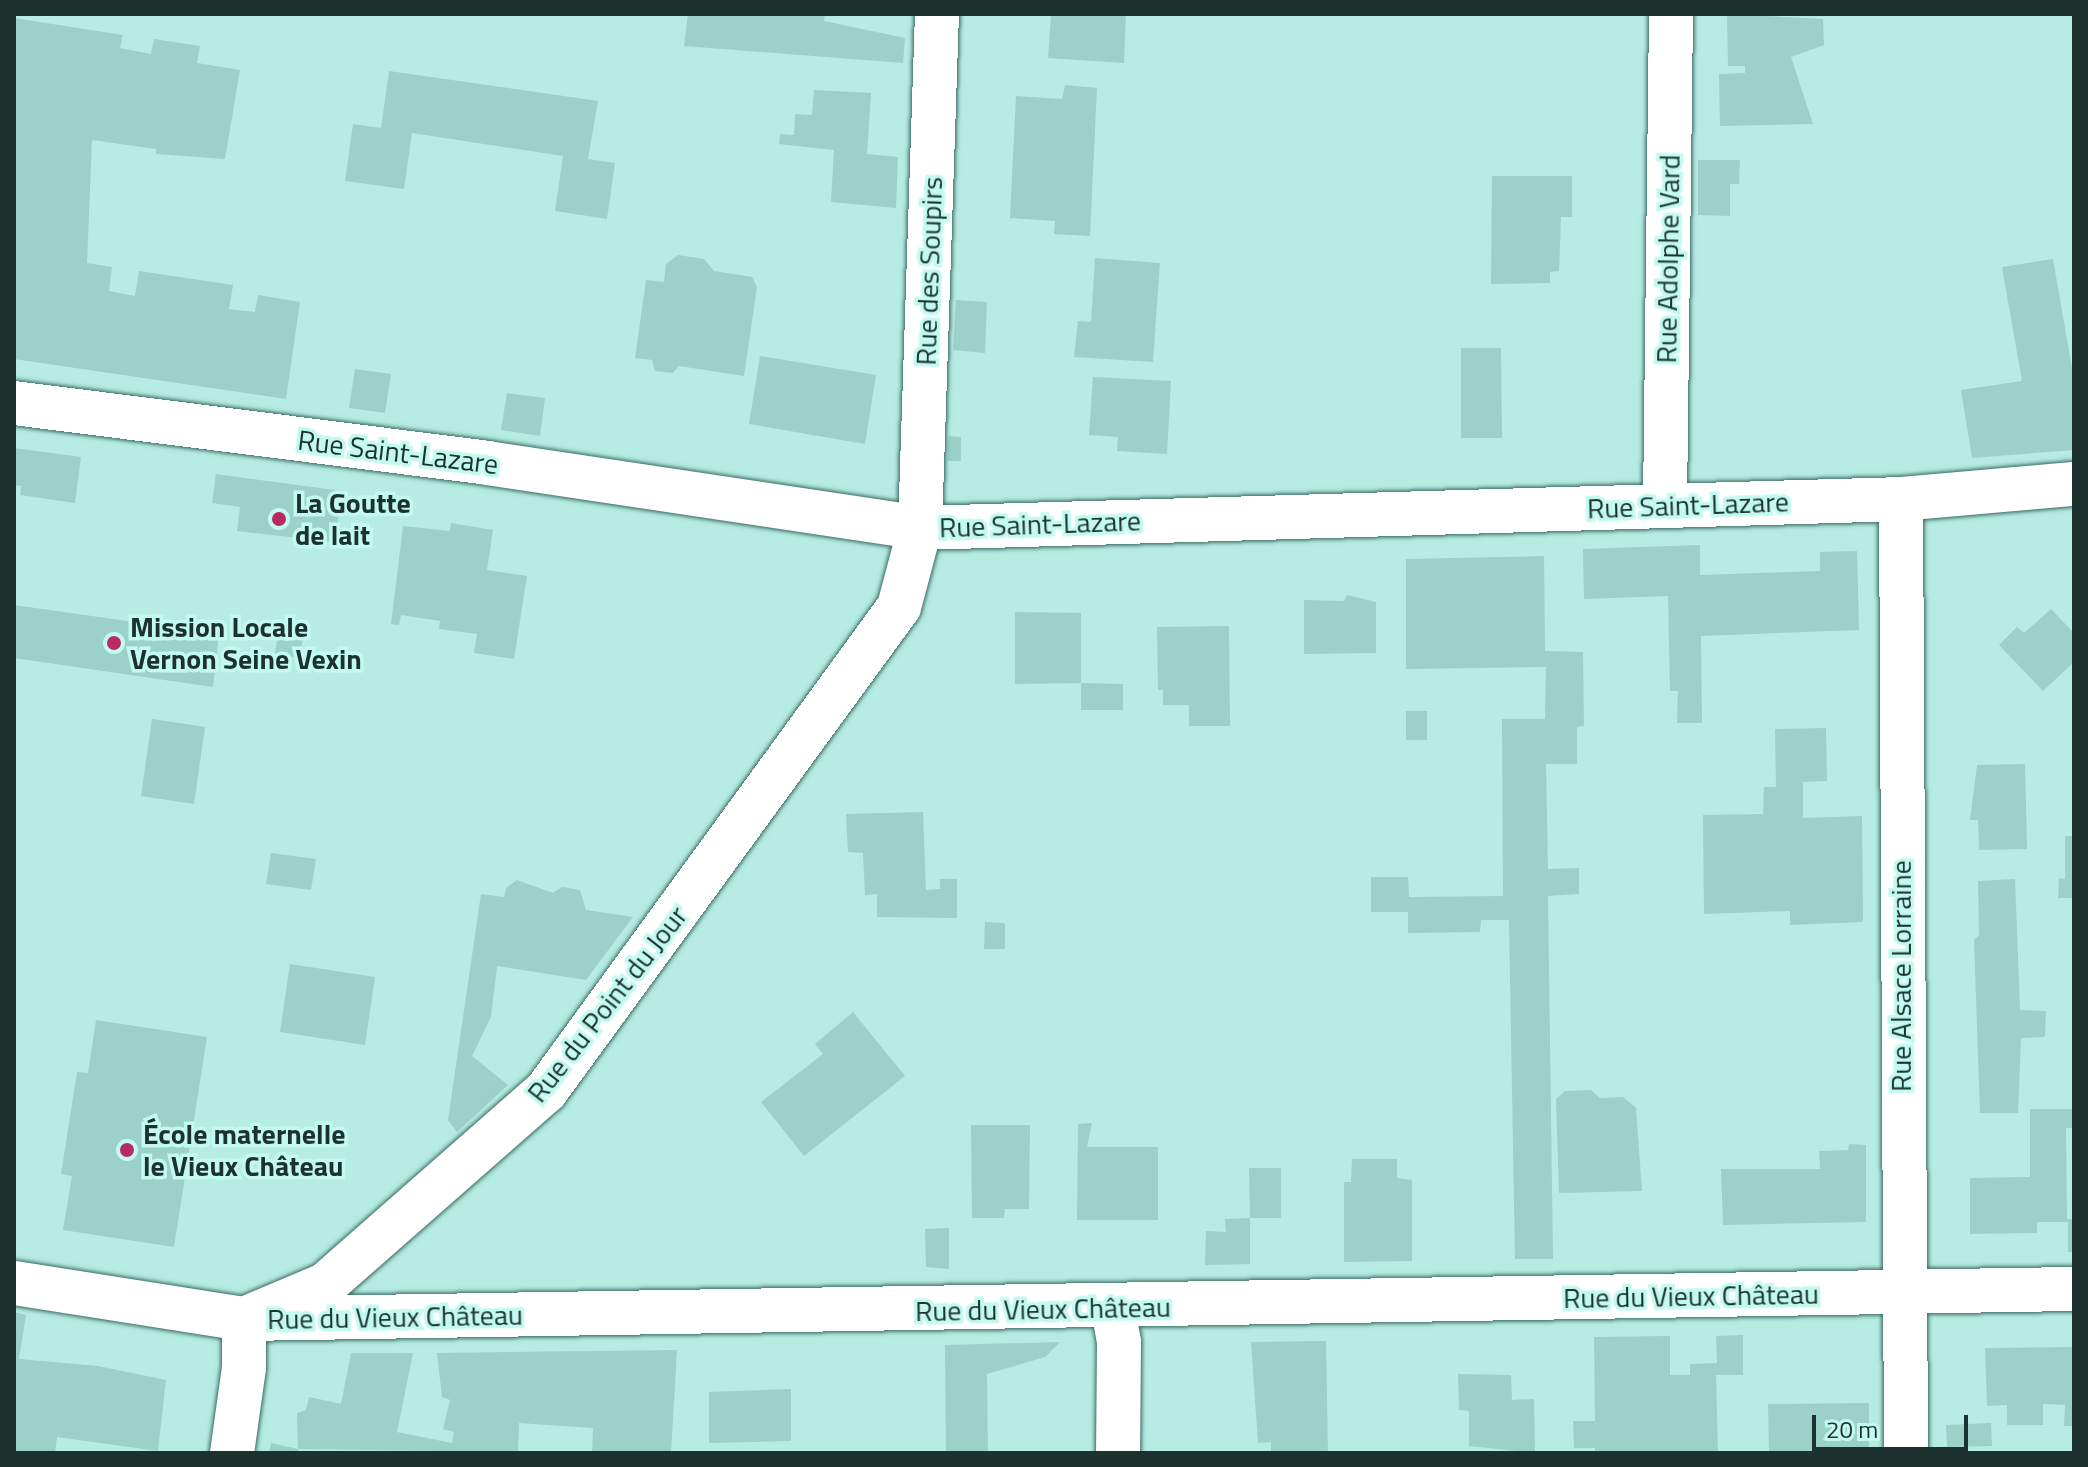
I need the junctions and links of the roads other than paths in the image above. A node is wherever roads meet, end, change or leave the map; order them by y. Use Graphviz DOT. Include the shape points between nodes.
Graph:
graph roads {
  1 [pos="937,14"];
  2 [pos="1671,14"];
  3 [pos="14,403"];
  4 [pos="2074,484"];
  5 [pos="1901,499"];
  6 [pos="1665,504"];
  7 [pos="920,528"];
  8 [pos="14,1283"];
  9 [pos="2074,1289"];
  10 [pos="1902,1291"];
  11 [pos="1113,1308"];
  12 [pos="244,1319"];
  13 [pos="232,1453"];
  14 [pos="1118,1453"];
  15 [pos="1906,1453"];
  1 -- 7 [label="street, Rue des Soupirs"];
  2 -- 6 [label="street, Rue Adolphe Vard"];
  3 -- 7 [label="street, Rue Saint-Lazare" via="487,463"];
  4 -- 5 [label="street, Rue Saint-Lazare"];
  5 -- 6 [label="street, Rue Saint-Lazare"];
  5 -- 10 [label="street, Rue Alsace Lorraine"];
  6 -- 7 [label="street, Rue Saint-Lazare"];
  7 -- 12 [label="street, Rue du Point du Jour" via="899,607 885,632 546,1091 325,1285"];
  8 -- 12 [label="street, Rue du Vieux Château"];
  9 -- 10 [label="street, Rue du Vieux Château"];
  10 -- 11 [label="street, Rue du Vieux Château"];
  10 -- 15 [label="street, Rue Alsace Lorraine"];
  11 -- 12 [label="street, Rue du Vieux Château"];
  11 -- 14 [label="street" via="1119,1342"];
  12 -- 13 [label="street" via="244,1368"];
}
